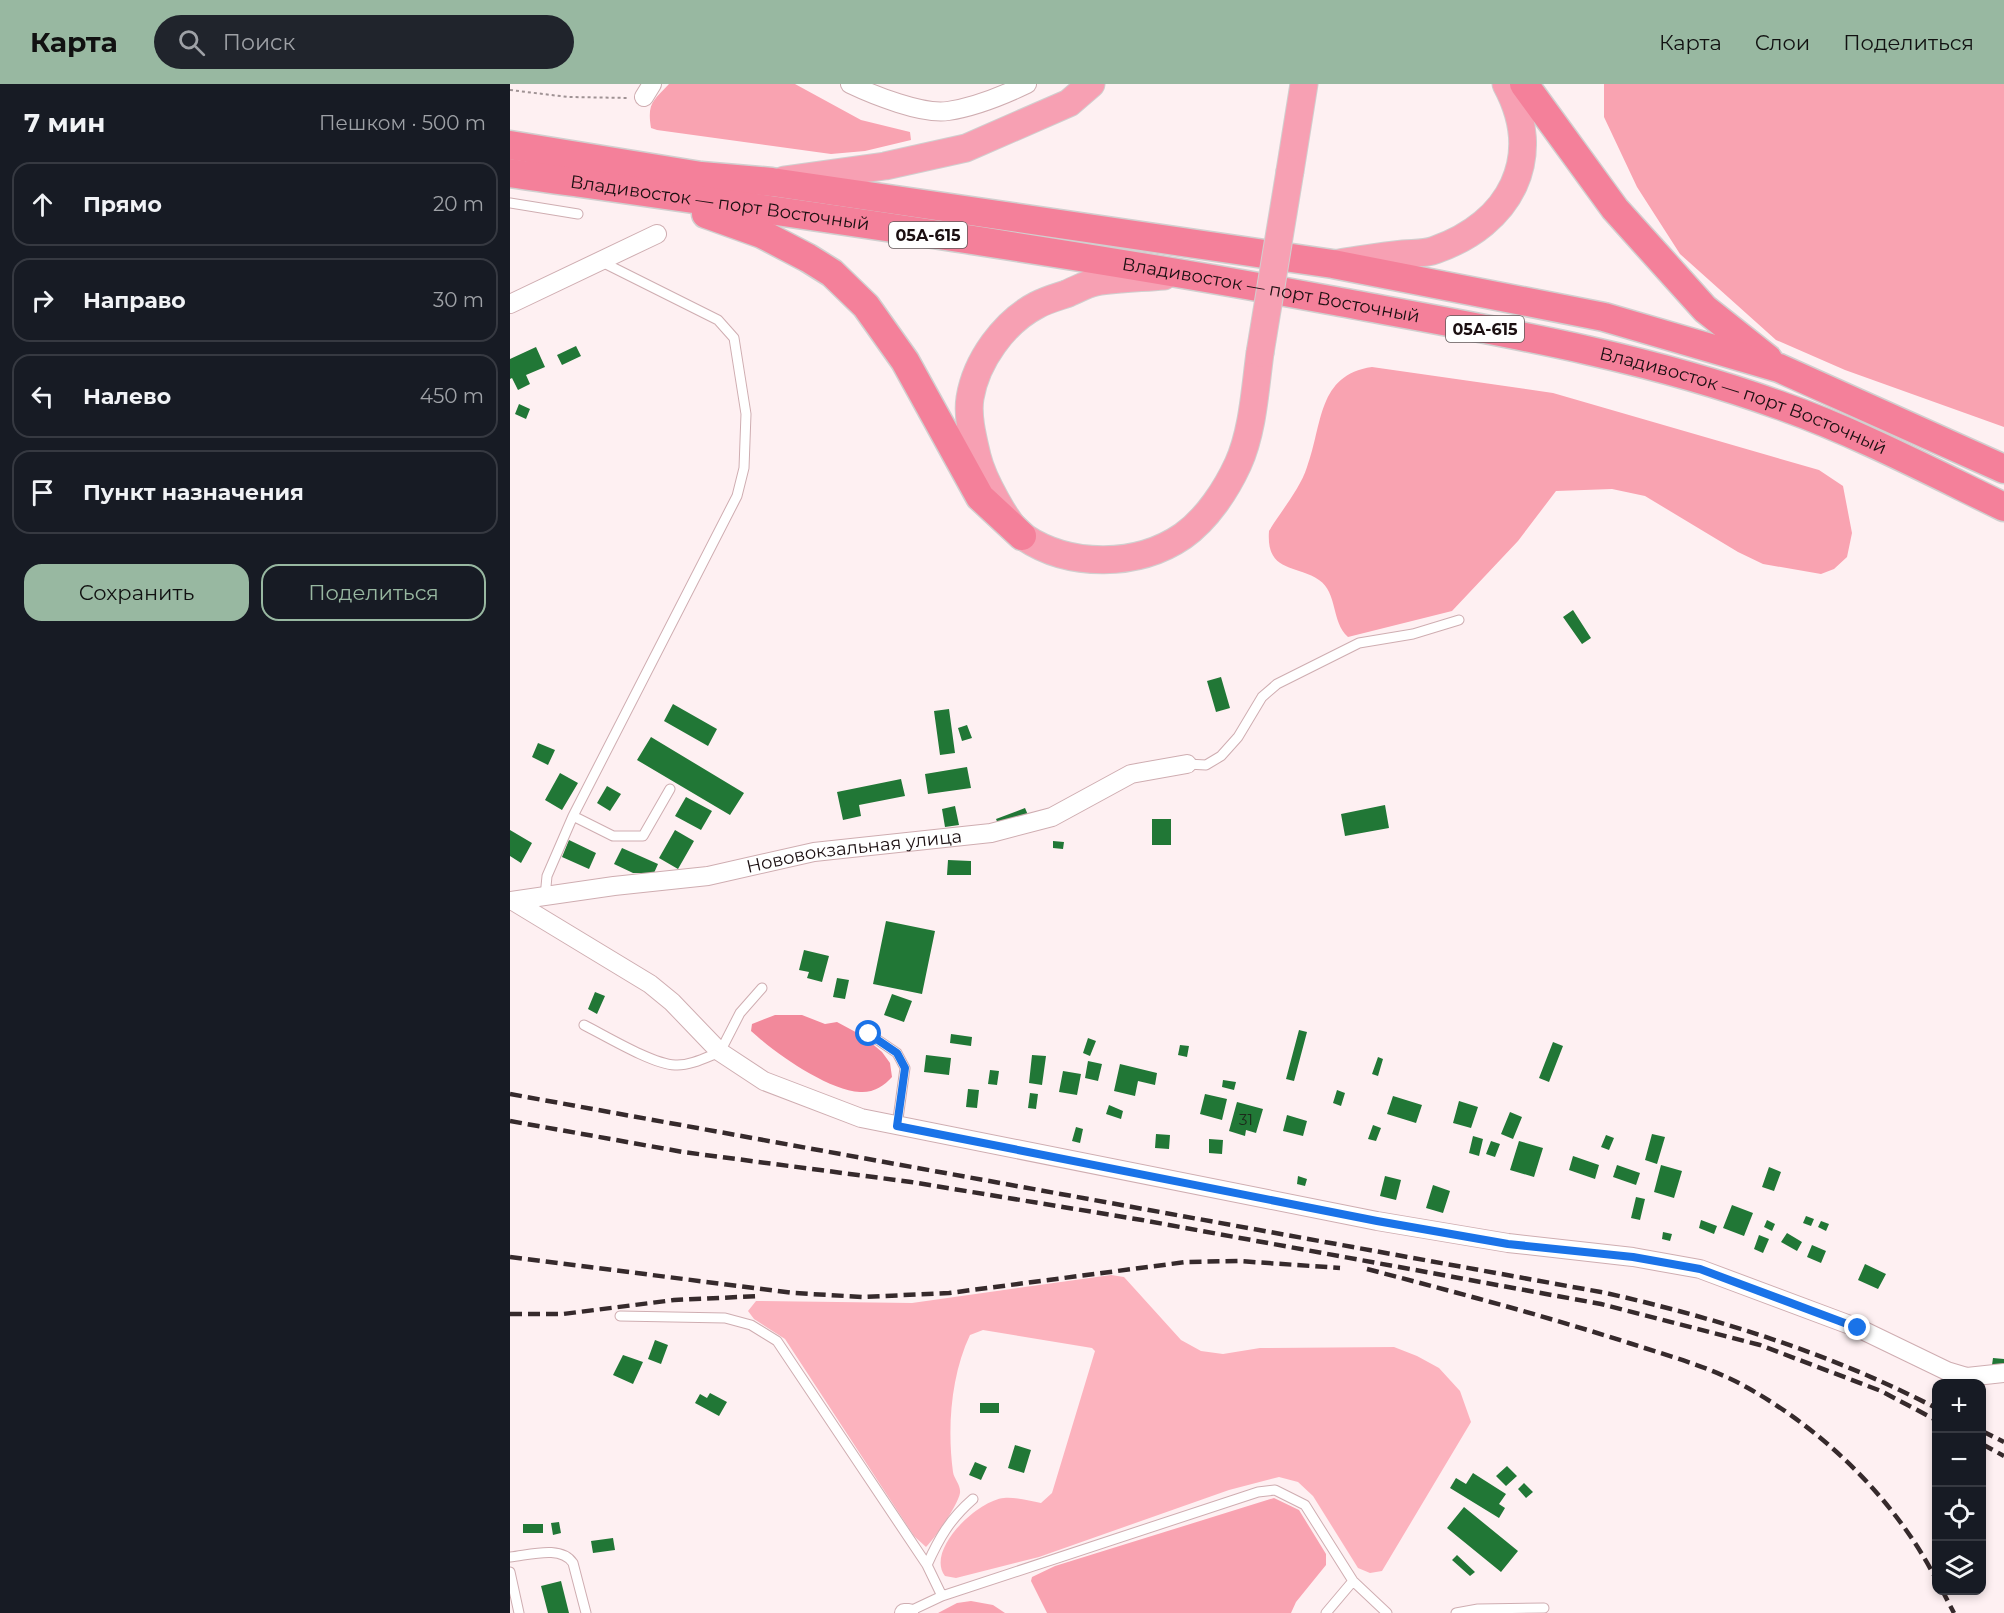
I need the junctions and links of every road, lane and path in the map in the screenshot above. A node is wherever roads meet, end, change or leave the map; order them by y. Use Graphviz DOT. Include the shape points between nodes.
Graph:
graph roads {
  1 [pos="850,84"];
  2 [pos="1027,84"];
  3 [pos="1091,84"];
  4 [pos="1506,84"];
  5 [pos="1524,84"];
  6 [pos="1306,89"];
  7 [pos="510,90"];
  8 [pos="648,91"];
  9 [pos="510,145"];
  10 [pos="510,173"];
  11 [pos="771,182"];
  12 [pos="669,196"];
  13 [pos="510,203"];
  14 [pos="578,214"];
  15 [pos="657,234"];
  16 [pos="602,262"];
  17 [pos="1332,264"];
  18 [pos="1186,273"];
  19 [pos="510,303"];
  20 [pos="1779,368"];
  21 [pos="2004,469"];
  22 [pos="2004,507"];
  23 [pos="1022,536"];
  24 [pos="1459,620"];
  25 [pos="1187,764"];
  26 [pos="670,789"];
  27 [pos="573,816"];
  28 [pos="545,897"];
  29 [pos="512,901"];
  30 [pos="762,988"];
  31 [pos="584,1025"];
  32 [pos="869,1034"];
  33 [pos="720,1052"];
  34 [pos="897,1126"];
  35 [pos="620,1316"];
  36 [pos="2004,1373"];
  37 [pos="973,1499"];
  38 [pos="510,1557"];
  39 [pos="927,1565"];
  40 [pos="510,1572"];
  41 [pos="1353,1581"];
  42 [pos="942,1596"];
  43 [pos="1545,1608"];
  44 [pos="907,1612"];
  45 [pos="1461,1612"];
  46 [pos="519,1613"];
  47 [pos="586,1613"];
  48 [pos="1326,1613"];
  49 [pos="1387,1613"];
  1 -- 2 [label="street" via="893,103 946,112 998,98"];
  3 -- 11 [label="main road" via="1069,103 966,148 885,166"];
  4 -- 17 [label="main road" via="1523,138 1518,179 1502,207 1473,232 1433,251"];
  5 -- 20 [label="highway" via="1615,209 1682,284 1705,309"];
  6 -- 23 [label="main road, bridge" via="1248,429 1239,462 1217,500 1183,536 1153,552 1094,561 1052,552"];
  7 -- 8 [label="path" via="568,97"];
  9 -- 11 [label="highway, Владивосток — порт Восточный / 05А-615" via="702,176"];
  10 -- 12 [label="highway, Владивосток — порт Восточный / 05А-615"];
  11 -- 17 [label="highway, Владивосток — порт Восточный / 05А-615"];
  12 -- 18 [label="highway, Владивосток — порт Восточный / 05А-615"];
  12 -- 23 [label="highway" via="713,218 762,234 832,273 866,306 905,361 980,497"];
  13 -- 14 [label="lane"];
  15 -- 16 [label="street"];
  16 -- 19 [label="street"];
  16 -- 27 [label="lane" via="718,320 730,330 737,353 747,435 737,496"];
  17 -- 20 [label="highway, Владивосток — порт Восточный / 05А-615" via="1604,316"];
  18 -- 22 [label="highway, Владивосток — порт Восточный / 05А-615" via="1537,339 1681,374 1780,405"];
  18 -- 23 [label="main road" via="1095,282 1036,305 1006,327 981,366 970,399 972,438 989,489"];
  20 -- 21 [label="highway, Владивосток — порт Восточный / 05А-615"];
  24 -- 25 [label="lane" via="1359,644 1277,684 1262,697 1238,737 1221,756 1206,765"];
  25 -- 28 [label="street, Нововокзальная улица" via="1131,774 1052,817 991,833 814,852 708,876"];
  26 -- 27 [label="lane" via="643,836 613,836"];
  27 -- 28 [label="lane" via="547,876"];
  28 -- 29 [label="street, Нововокзальная улица"];
  29 -- 33 [label="street" via="650,984"];
  30 -- 33 [label="lane" via="740,1013"];
  31 -- 33 [label="lane" via="675,1066"];
  32 -- 34 [label="lane" via="897,1053 905,1068"];
  33 -- 34 [label="street" via="764,1081 861,1118"];
  34 -- 36 [label="street" via="1388,1223 1508,1244 1633,1257 1700,1269 1858,1328 1947,1371 1967,1377"];
  35 -- 39 [label="lane" via="725,1318 751,1324 777,1341"];
  37 -- 39 [label="lane" via="942,1532"];
  38 -- 47 [label="lane" via="558,1552 568,1556"];
  39 -- 42 [label="lane"];
  40 -- 46 [label="lane"];
  41 -- 42 [label="lane" via="1305,1505 1275,1490 1258,1492"];
  41 -- 48 [label="lane"];
  41 -- 49 [label="lane"];
  42 -- 44 [label="lane"];
  43 -- 45 [label="lane"];
}
